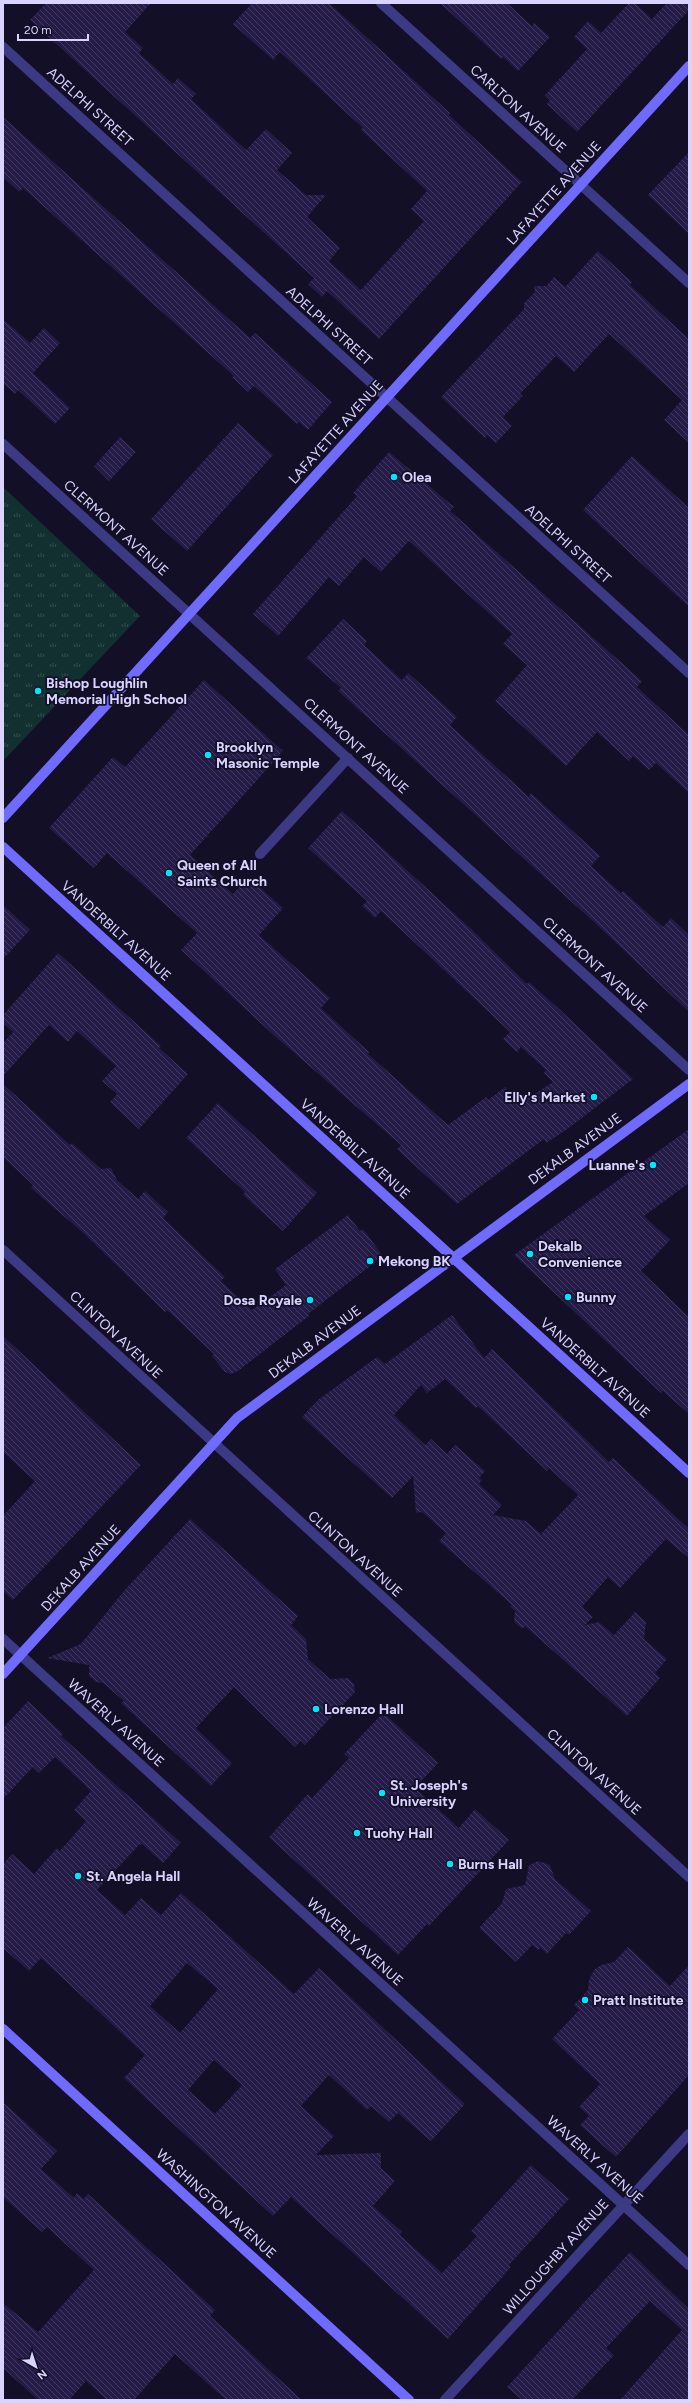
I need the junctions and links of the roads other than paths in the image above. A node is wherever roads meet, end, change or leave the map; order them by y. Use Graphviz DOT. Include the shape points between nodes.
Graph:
graph roads {
  1 [pos="381,3"];
  2 [pos="3,48"];
  3 [pos="689,66"];
  4 [pos="581,185"];
  5 [pos="689,284"];
  6 [pos="387,397"];
  7 [pos="3,444"];
  8 [pos="190,614"];
  9 [pos="689,674"];
  10 [pos="348,758"];
  11 [pos="3,818"];
  12 [pos="3,847"];
  13 [pos="260,854"];
  14 [pos="689,1070"];
  15 [pos="689,1084"];
  16 [pos="3,1250"];
  17 [pos="452,1257"];
  18 [pos="214,1443"];
  19 [pos="689,1473"];
  20 [pos="3,1639"];
  21 [pos="21,1655"];
  22 [pos="3,1674"];
  23 [pos="689,1877"];
  24 [pos="3,2029"];
  25 [pos="689,2134"];
  26 [pos="623,2205"];
  27 [pos="689,2265"];
  28 [pos="409,2400"];
  29 [pos="444,2400"];
  1 -- 4 [label="street, CARLTON AVENUE"];
  2 -- 6 [label="street, ADELPHI STREET"];
  3 -- 4 [label="main road, LAFAYETTE AVENUE"];
  4 -- 5 [label="street, CARLTON AVENUE"];
  4 -- 6 [label="main road, LAFAYETTE AVENUE"];
  6 -- 8 [label="main road, LAFAYETTE AVENUE"];
  6 -- 9 [label="street, ADELPHI STREET"];
  7 -- 8 [label="street, CLERMONT AVENUE"];
  8 -- 10 [label="street, CLERMONT AVENUE"];
  8 -- 11 [label="main road, LAFAYETTE AVENUE"];
  10 -- 13 [label="street"];
  10 -- 14 [label="street, CLERMONT AVENUE"];
  12 -- 17 [label="main road, VANDERBILT AVENUE"];
  15 -- 17 [label="main road, DEKALB AVENUE"];
  16 -- 18 [label="street, CLINTON AVENUE"];
  17 -- 18 [label="main road, DEKALB AVENUE" via="237,1418"];
  17 -- 19 [label="main road, VANDERBILT AVENUE"];
  18 -- 21 [label="main road, DEKALB AVENUE"];
  18 -- 23 [label="street, CLINTON AVENUE"];
  20 -- 21 [label="street, WAVERLY AVENUE"];
  21 -- 22 [label="main road, DEKALB AVENUE"];
  21 -- 26 [label="street, WAVERLY AVENUE"];
  24 -- 28 [label="main road, WASHINGTON AVENUE"];
  25 -- 26 [label="street, WILLOUGHBY AVENUE"];
  26 -- 27 [label="street, WAVERLY AVENUE"];
  26 -- 29 [label="street, WILLOUGHBY AVENUE"];
}
